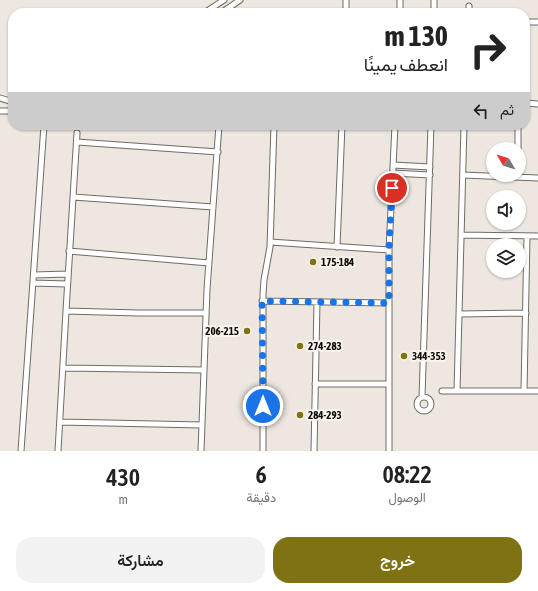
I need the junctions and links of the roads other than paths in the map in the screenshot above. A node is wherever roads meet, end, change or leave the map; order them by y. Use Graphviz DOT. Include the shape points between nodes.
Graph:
graph roads {
  1 [pos="224,0"];
  2 [pos="240,0"];
  3 [pos="212,8"];
  4 [pos="228,8"];
  5 [pos="44,130"];
  6 [pos="219,130"];
  7 [pos="274,130"];
  8 [pos="342,130"];
  9 [pos="395,130"];
  10 [pos="431,130"];
  11 [pos="464,130"];
  12 [pos="518,130"];
  13 [pos="77,133"];
  14 [pos="77,142"];
  15 [pos="518,142"];
  16 [pos="218,152"];
  17 [pos="393,164"];
  18 [pos="430,167"];
  19 [pos="393,173"];
  20 [pos="430,174"];
  21 [pos="463,175"];
  22 [pos="486,175"];
  23 [pos="526,177"];
  24 [pos="538,178"];
  25 [pos="73,197"];
  26 [pos="213,207"];
  27 [pos="461,235"];
  28 [pos="527,236"];
  29 [pos="538,236"];
  30 [pos="270,242"];
  31 [pos="337,247"];
  32 [pos="389,250"];
  33 [pos="69,251"];
  34 [pos="209,263"];
  35 [pos="68,274"];
  36 [pos="34,275"];
  37 [pos="33,283"];
  38 [pos="67,284"];
  39 [pos="262,301"];
  40 [pos="318,302"];
  41 [pos="389,303"];
  42 [pos="66,311"];
  43 [pos="526,313"];
  44 [pos="206,314"];
  45 [pos="459,314"];
  46 [pos="62,368"];
  47 [pos="204,370"];
  48 [pos="315,384"];
  49 [pos="389,384"];
  50 [pos="442,391"];
  51 [pos="457,391"];
  52 [pos="524,391"];
  53 [pos="538,391"];
  54 [pos="422,398"];
  55 [pos="60,422"];
  56 [pos="202,425"];
  57 [pos="21,451"];
  58 [pos="58,451"];
  59 [pos="201,451"];
  60 [pos="263,451"];
  61 [pos="314,451"];
  62 [pos="389,451"];
  1 -- 3 [label="street"];
  2 -- 4 [label="street"];
  5 -- 36 [label="street"];
  6 -- 16 [label="street"];
  7 -- 30 [label="street"];
  8 -- 31 [label="street"];
  9 -- 17 [label="street"];
  10 -- 18 [label="street"];
  11 -- 21 [label="street"];
  12 -- 15 [label="street"];
  13 -- 14 [label="street"];
  14 -- 16 [label="street"];
  14 -- 25 [label="street"];
  16 -- 26 [label="street"];
  17 -- 18 [label="street"];
  17 -- 19 [label="street"];
  18 -- 20 [label="street"];
  19 -- 20 [label="street"];
  19 -- 32 [label="street"];
  20 -- 54 [label="street"];
  21 -- 22 [label="street"];
  21 -- 27 [label="street"];
  23 -- 24 [label="street"];
  25 -- 26 [label="street"];
  25 -- 33 [label="street"];
  26 -- 34 [label="street"];
  27 -- 28 [label="street"];
  27 -- 45 [label="street"];
  28 -- 29 [label="street"];
  28 -- 43 [label="street"];
  30 -- 31 [label="street"];
  30 -- 39 [label="street"];
  31 -- 32 [label="street"];
  32 -- 41 [label="street"];
  33 -- 34 [label="street"];
  33 -- 35 [label="street"];
  34 -- 44 [label="street"];
  35 -- 36 [label="street"];
  35 -- 38 [label="street"];
  36 -- 37 [label="street"];
  37 -- 38 [label="street"];
  37 -- 57 [label="street"];
  38 -- 42 [label="street"];
  39 -- 40 [label="street"];
  39 -- 60 [label="street"];
  40 -- 41 [label="street"];
  40 -- 48 [label="street"];
  41 -- 49 [label="street"];
  42 -- 44 [label="street"];
  42 -- 46 [label="street"];
  43 -- 45 [label="street"];
  43 -- 52 [label="street"];
  44 -- 47 [label="street"];
  45 -- 51 [label="street"];
  46 -- 47 [label="street"];
  46 -- 55 [label="street"];
  47 -- 56 [label="street"];
  48 -- 49 [label="street"];
  48 -- 61 [label="street"];
  49 -- 62 [label="street"];
  50 -- 51 [label="street"];
  51 -- 52 [label="street"];
  52 -- 53 [label="street"];
  55 -- 56 [label="street"];
  55 -- 58 [label="street"];
  56 -- 59 [label="street"];
}
